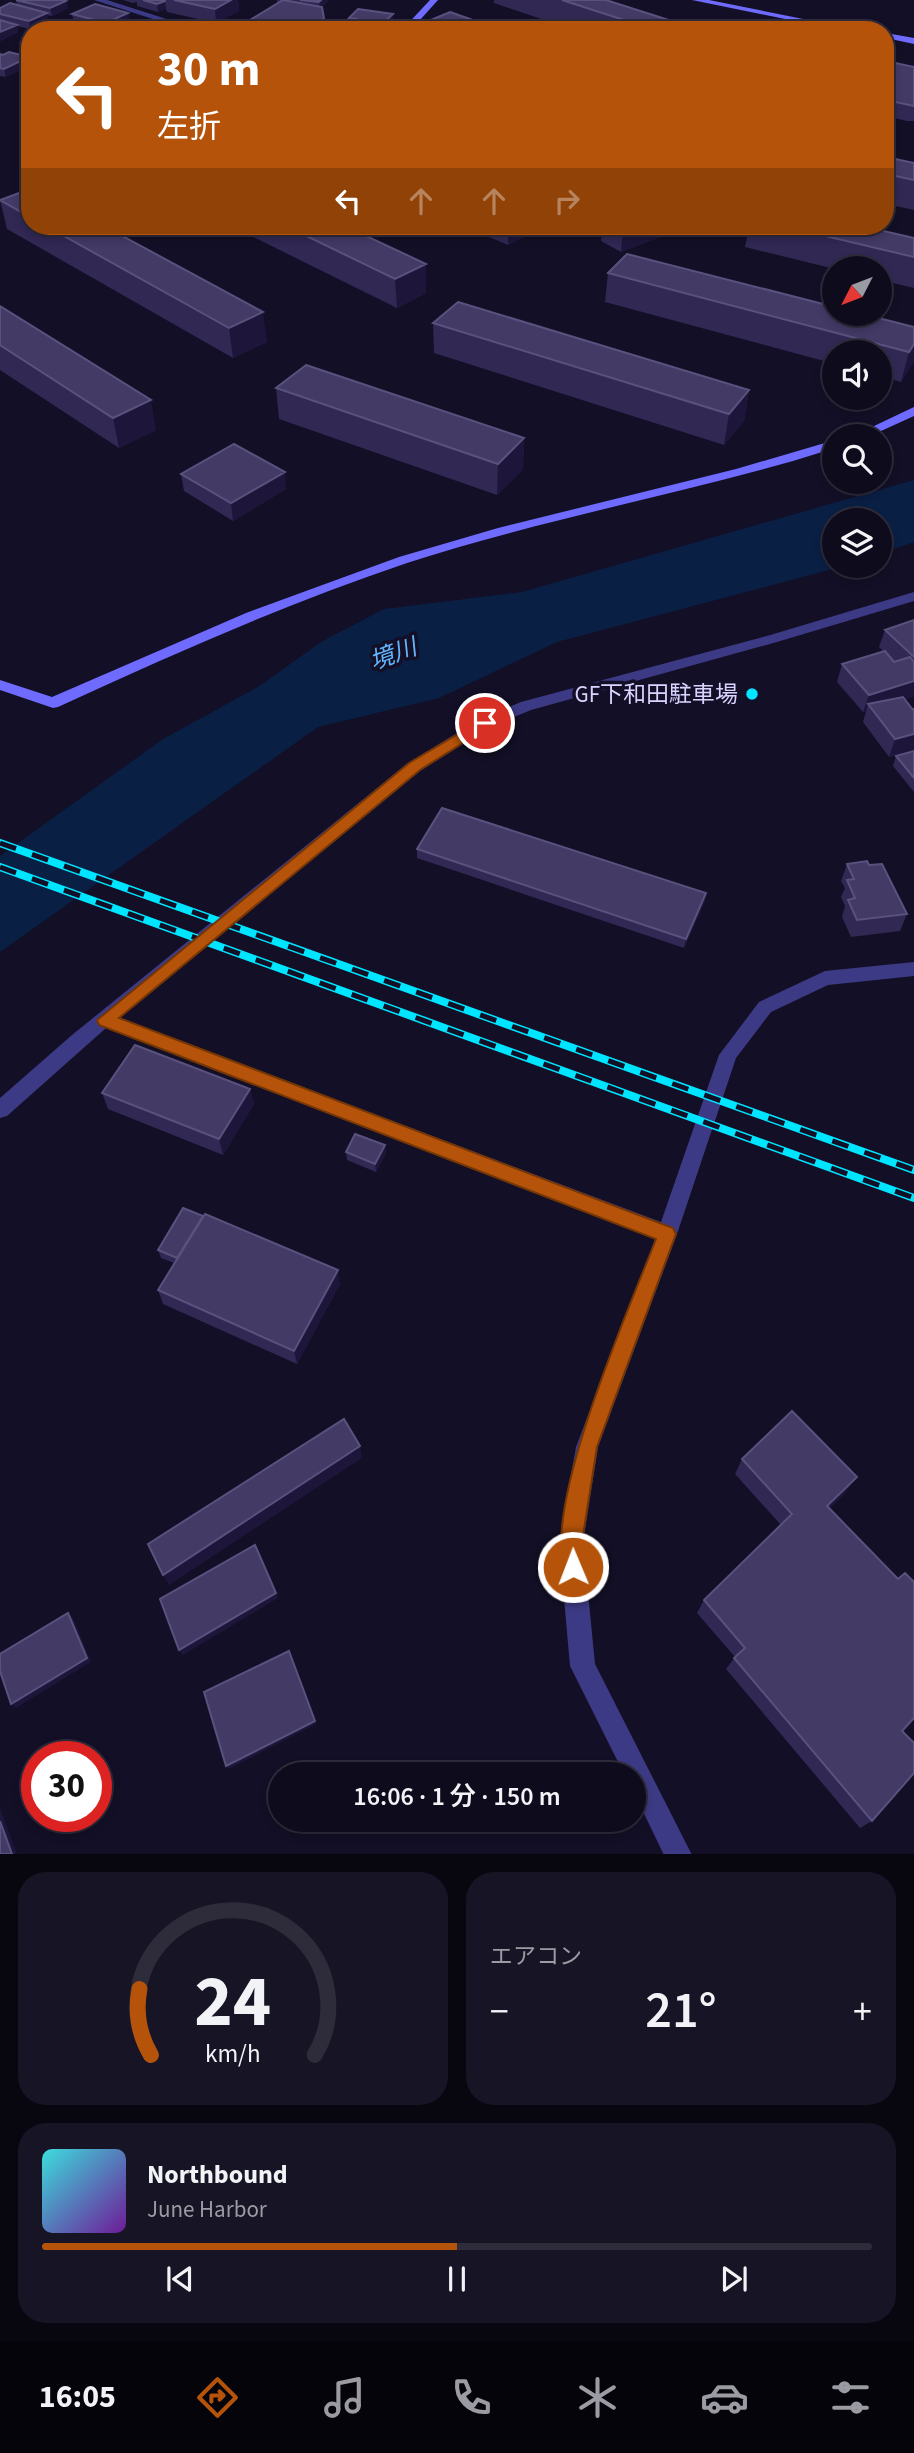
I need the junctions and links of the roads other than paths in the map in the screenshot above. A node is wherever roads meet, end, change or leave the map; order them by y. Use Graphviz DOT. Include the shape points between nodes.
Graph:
graph roads {
  1 [pos="98,0"];
  2 [pos="435,0"];
  3 [pos="696,0"];
  4 [pos="167,21"];
  5 [pos="415,21"];
  6 [pos="807,21"];
  7 [pos="894,37"];
  8 [pos="914,41"];
  9 [pos="914,411"];
  10 [pos="885,424"];
  11 [pos="822,448"];
  12 [pos="914,596"];
  13 [pos="0,685"];
  14 [pos="914,970"];
  15 [pos="105,1020"];
  16 [pos="0,1110"];
  17 [pos="667,1234"];
  18 [pos="679,1854"];
  1 -- 4 [label="street"];
  2 -- 5 [label="street"];
  3 -- 6 [label="street"];
  7 -- 8 [label="street"];
  9 -- 10 [label="street"];
  11 -- 13 [label="street" via="456,544 371,572 194,639 53,703"];
  12 -- 15 [label="street" via="526,706 485,723 414,766"];
  14 -- 17 [label="street" via="825,978 765,1007 728,1055"];
  15 -- 16 [label="street"];
  15 -- 17 [label="street"];
  17 -- 18 [label="street" via="587,1447 571,1542 583,1666"];
}
